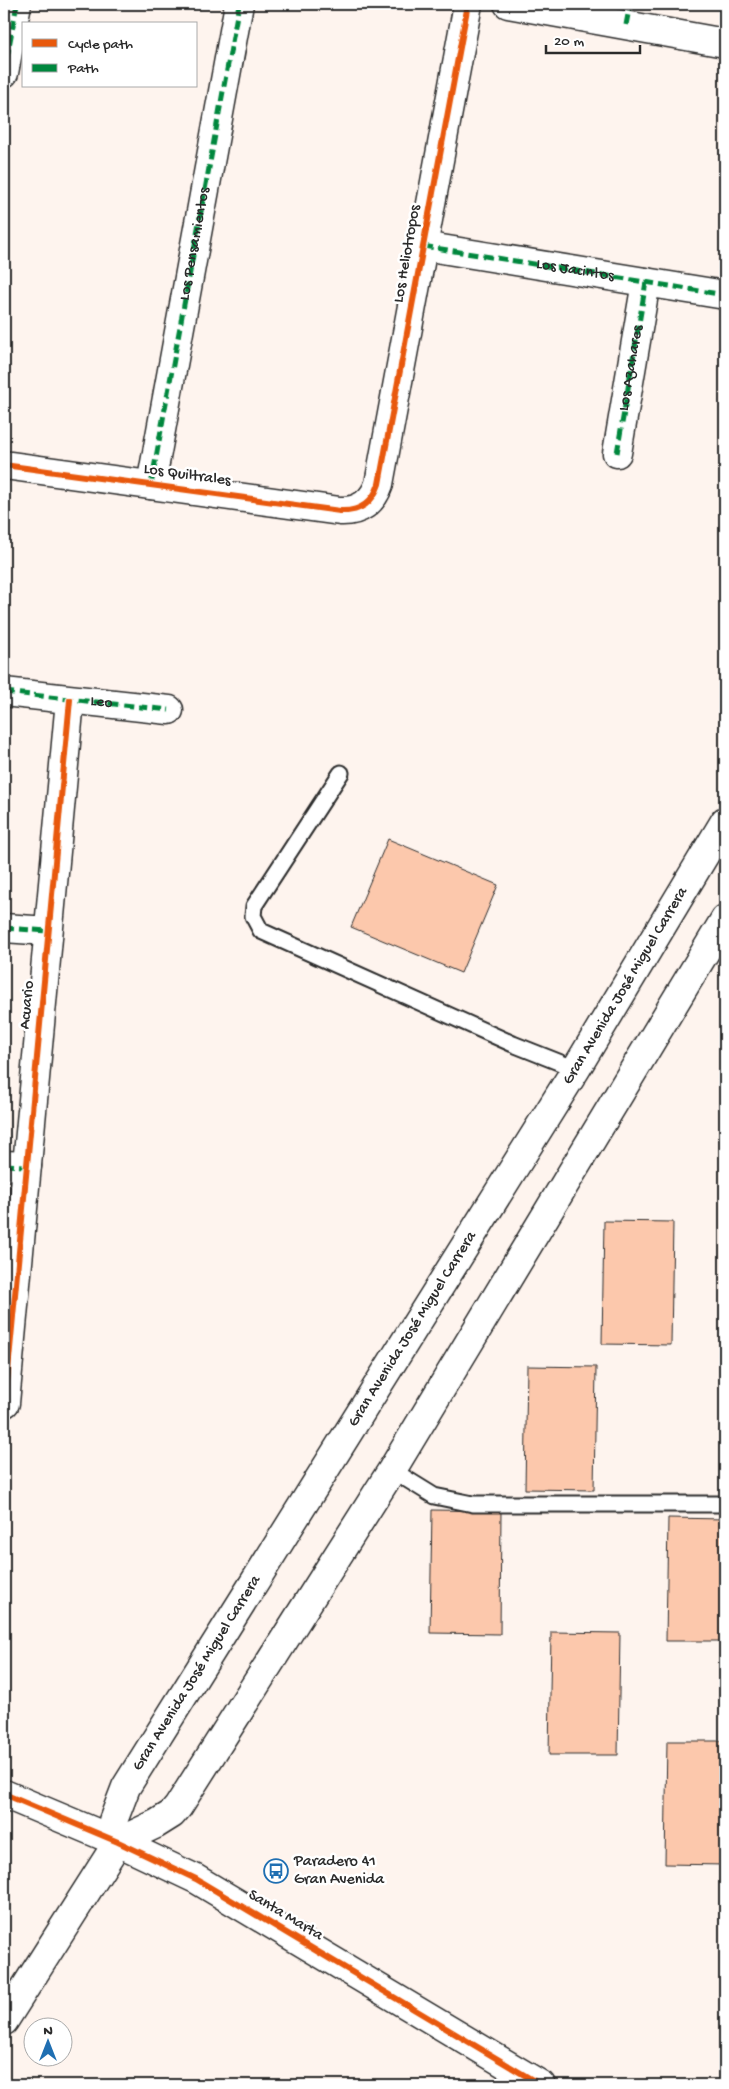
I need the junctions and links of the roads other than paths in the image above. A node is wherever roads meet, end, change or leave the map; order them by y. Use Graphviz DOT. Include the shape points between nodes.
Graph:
graph roads {
  1 [pos="17,4"];
  2 [pos="240,4"];
  3 [pos="468,4"];
  4 [pos="508,4"];
  5 [pos="628,14"];
  6 [pos="725,43"];
  7 [pos="4,73"];
  8 [pos="423,246"];
  9 [pos="646,282"];
  10 [pos="725,295"];
  11 [pos="617,453"];
  12 [pos="4,465"];
  13 [pos="151,485"];
  14 [pos="365,505"];
  15 [pos="4,692"];
  16 [pos="70,700"];
  17 [pos="169,710"];
  18 [pos="341,773"];
  19 [pos="725,821"];
  20 [pos="725,919"];
  21 [pos="4,928"];
  22 [pos="48,931"];
  23 [pos="576,1069"];
  24 [pos="15,1166"];
  25 [pos="4,1403"];
  26 [pos="392,1470"];
  27 [pos="725,1504"];
  28 [pos="4,1794"];
  29 [pos="118,1842"];
  30 [pos="4,2022"];
  31 [pos="541,2085"];
  1 -- 7 [label="street"];
  2 -- 13 [label="street, Los Pensamientos"];
  3 -- 8 [label="street, Los Heliotropos"];
  4 -- 5 [label="street"];
  5 -- 6 [label="street"];
  8 -- 9 [label="street, Los Jacintos"];
  8 -- 14 [label="street, Los Heliotropos" via="379,484"];
  9 -- 10 [label="street, Los Jacintos"];
  9 -- 11 [label="street, Los Azahares"];
  12 -- 13 [label="street, Los Quiltrales"];
  13 -- 14 [label="street, Los Quiltrales" via="340,511"];
  15 -- 16 [label="street, Leo"];
  16 -- 17 [label="street, Leo"];
  16 -- 22 [label="street, Acuario"];
  18 -- 23 [label="lane" via="254,906 253,916 261,931"];
  19 -- 23 [label="street, Gran Avenida José Miguel Carrera"];
  20 -- 26 [label="street"];
  21 -- 22 [label="street"];
  22 -- 24 [label="street, Acuario"];
  23 -- 29 [label="street, Gran Avenida José Miguel Carrera" via="126,1787 113,1820"];
  24 -- 25 [label="street, Acuario"];
  26 -- 27 [label="lane" via="434,1496 473,1504"];
  26 -- 29 [label="street" via="178,1807 156,1824"];
  28 -- 29 [label="street, Santa Marta"];
  29 -- 30 [label="street"];
  29 -- 31 [label="street, Santa Marta" via="196,1879"];
}
